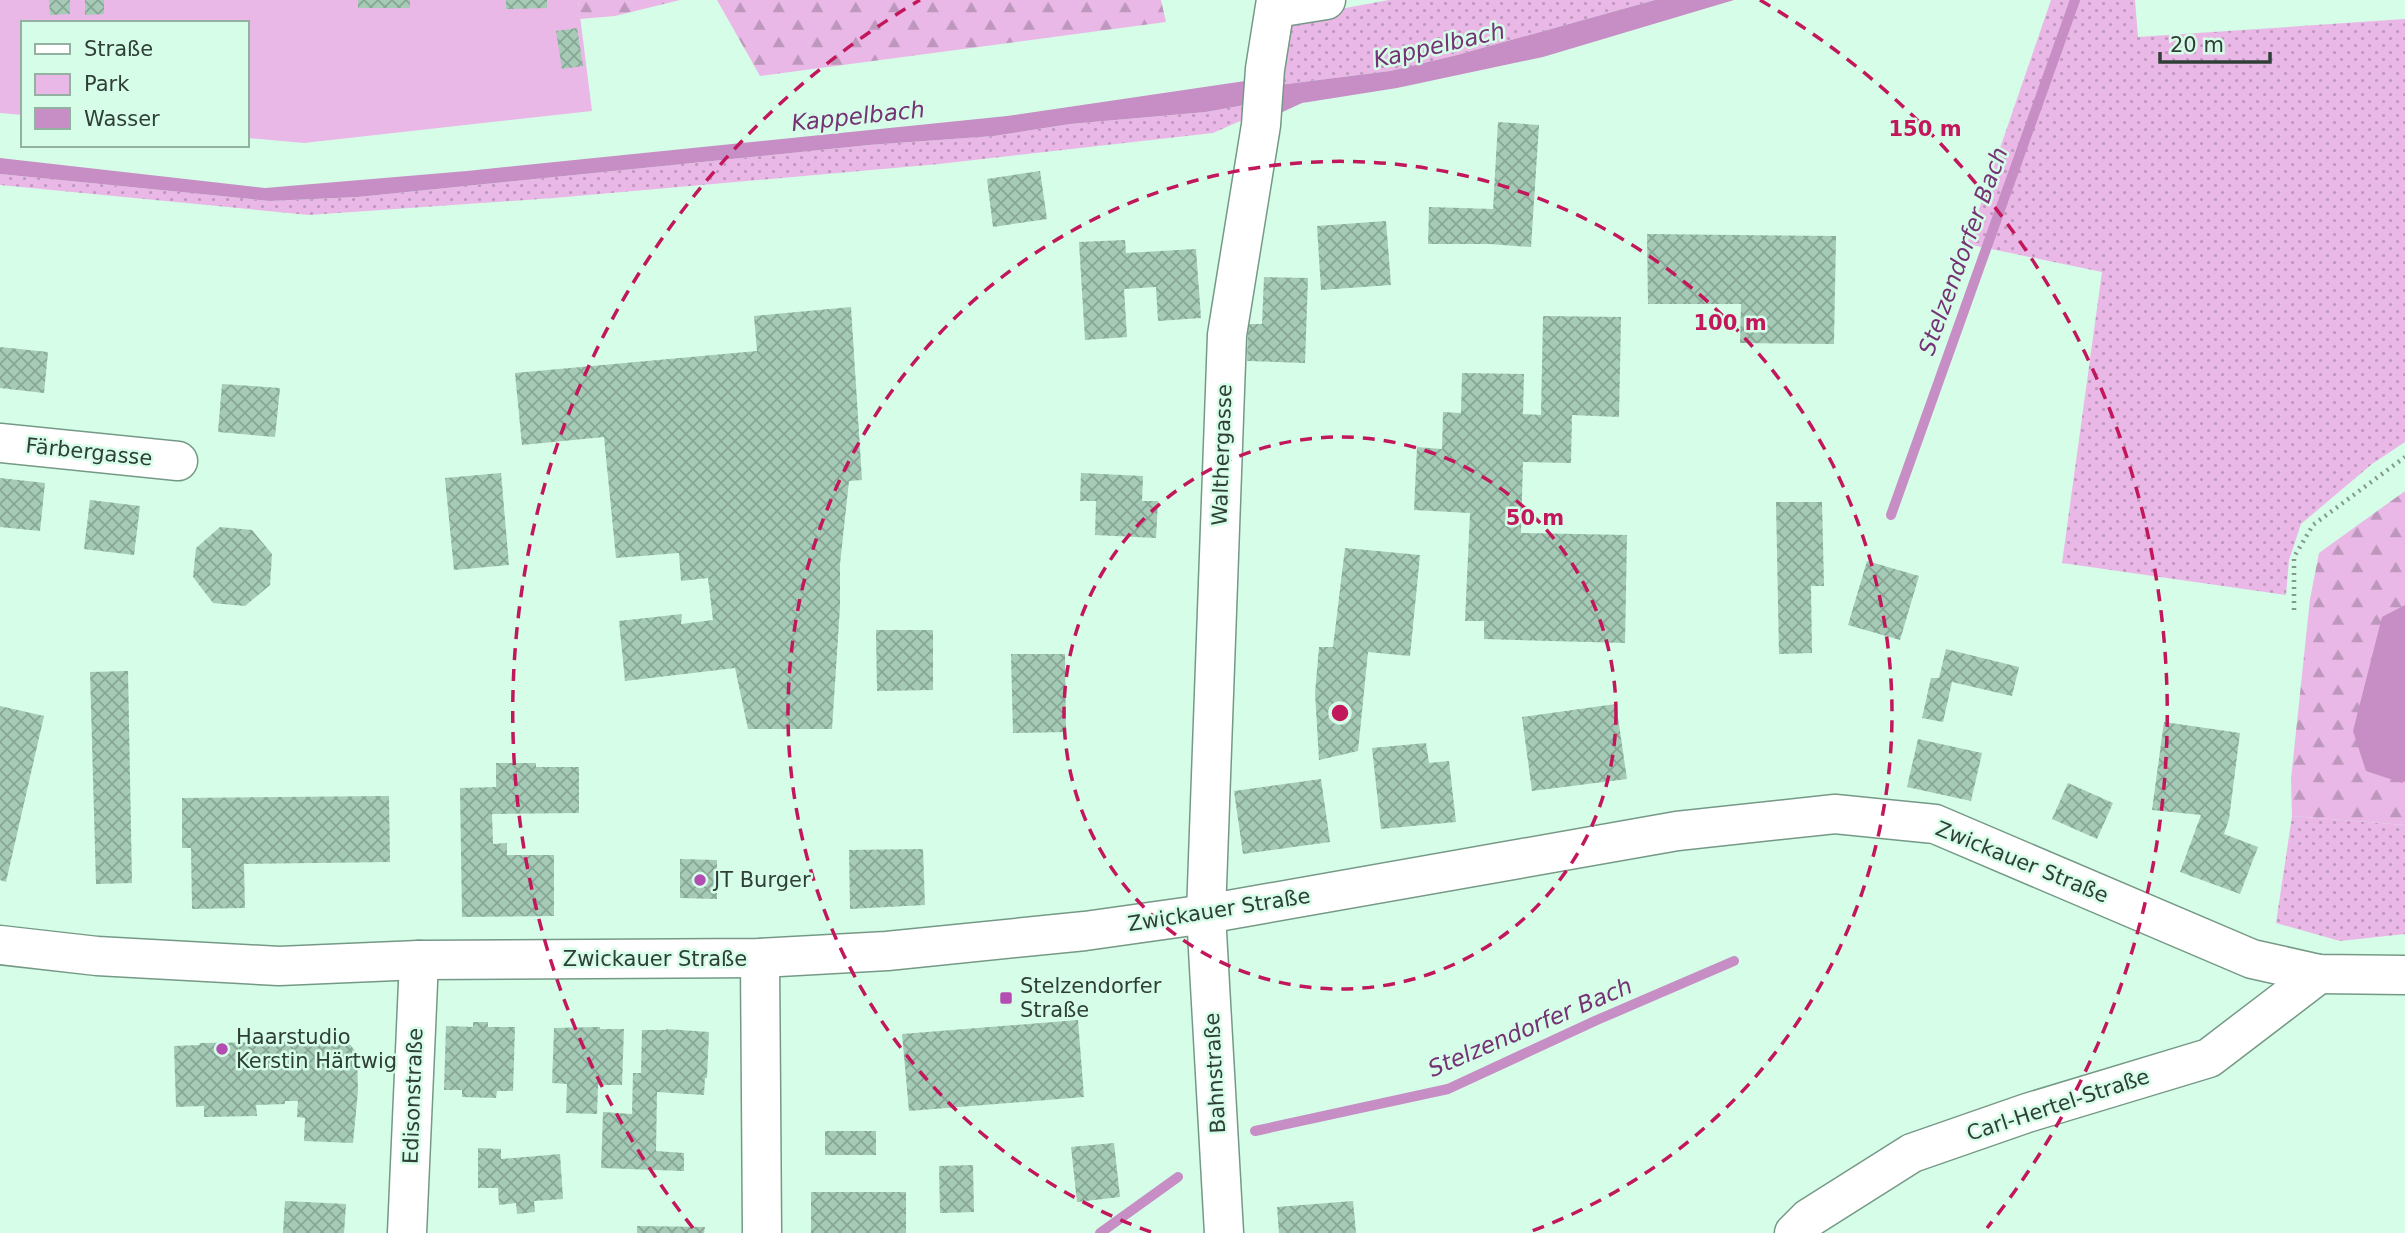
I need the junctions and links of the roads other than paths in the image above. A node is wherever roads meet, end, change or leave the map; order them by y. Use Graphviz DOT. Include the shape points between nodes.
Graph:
graph roads {
  1 [pos="1326,0"];
  2 [pos="1276,4"];
  3 [pos="0,443"];
  4 [pos="178,461"];
  5 [pos="1206,914"];
  6 [pos="0,945"];
  7 [pos="760,958"];
  8 [pos="419,960"];
  9 [pos="2319,974"];
  10 [pos="2405,975"];
  11 [pos="407,1233"];
  12 [pos="762,1233"];
  13 [pos="1224,1233"];
  14 [pos="1794,1233"];
  1 -- 2 [label="street"];
  2 -- 5 [label="street, Walthergasse" via="1227,335"];
  3 -- 4 [label="street, Färbergasse"];
  5 -- 7 [label="street, Zwickauer Straße" via="887,951"];
  5 -- 9 [label="street, Zwickauer Straße" via="1677,831 1835,814 1935,824 2252,959"];
  5 -- 13 [label="street, Bahnstraße"];
  6 -- 8 [label="street, Zwickauer Straße" via="279,967"];
  7 -- 8 [label="street, Zwickauer Straße"];
  7 -- 12 [label="street"];
  8 -- 11 [label="street, Edisonstraße"];
  9 -- 10 [label="street, Zwickauer Straße"];
  9 -- 14 [label="street, Carl-Hertel-Straße" via="2209,1058 1912,1153 1809,1218"];
}
